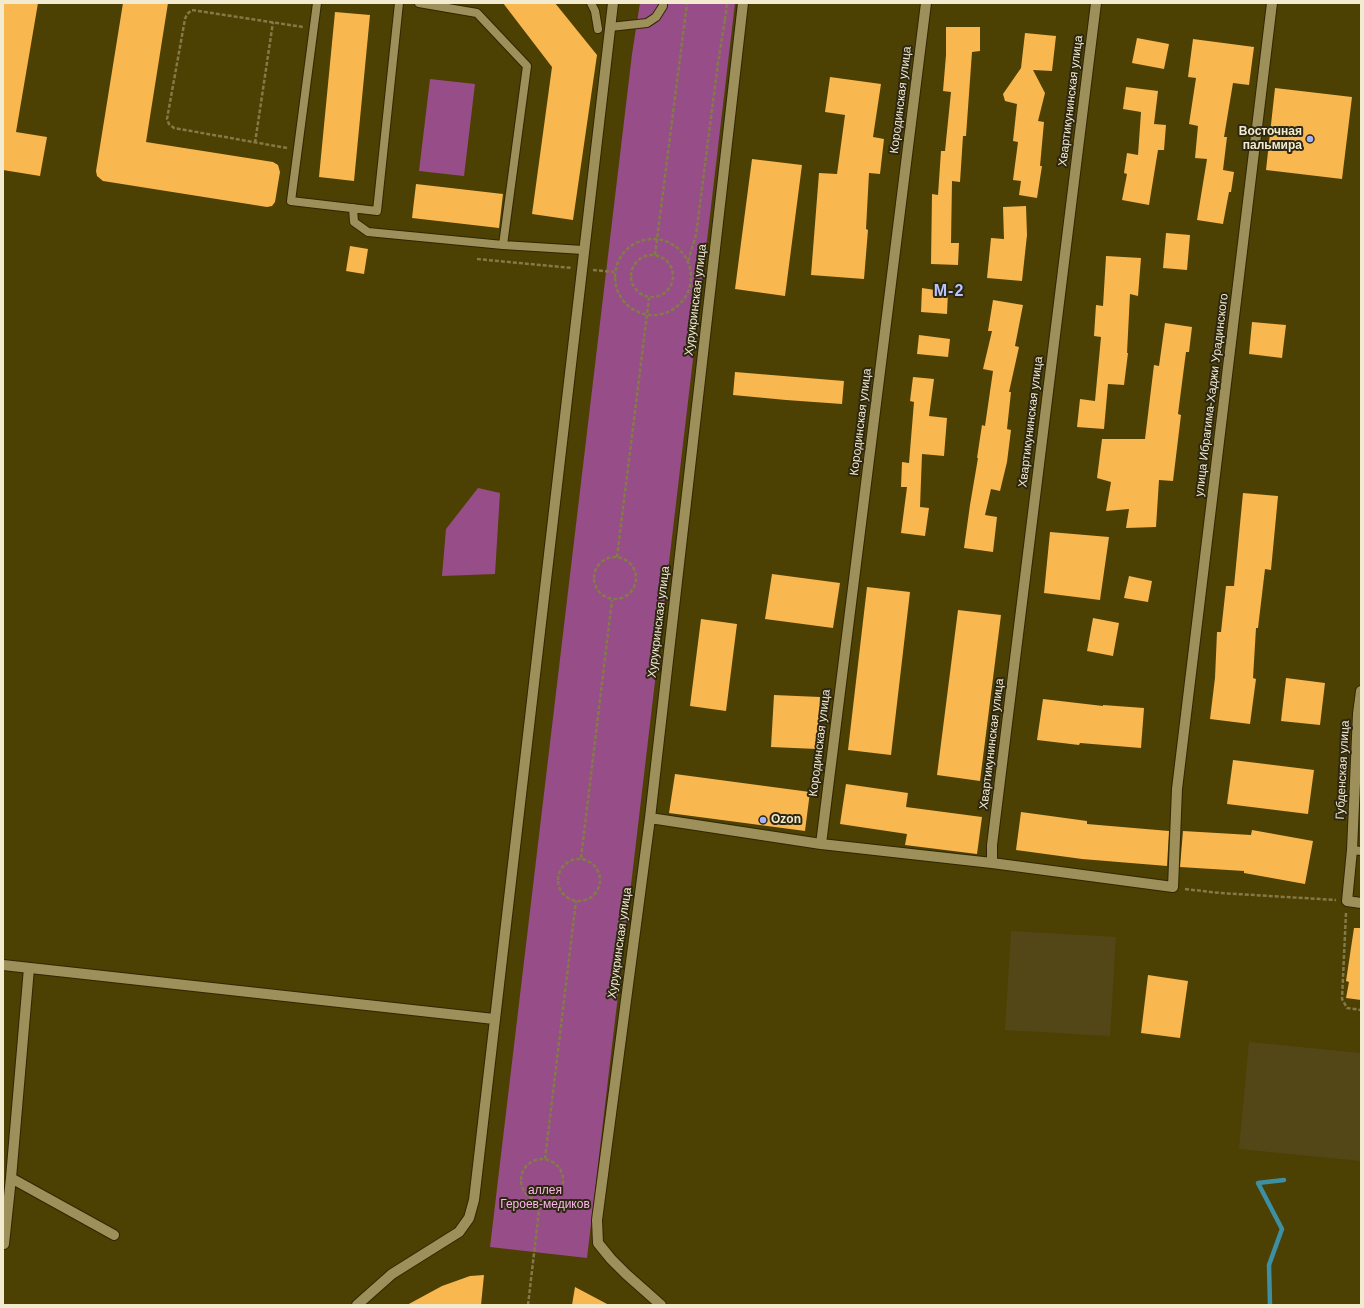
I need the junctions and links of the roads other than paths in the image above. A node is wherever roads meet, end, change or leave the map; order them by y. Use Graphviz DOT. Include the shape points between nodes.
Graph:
graph roads {
  1 [pos="317,3"];
  2 [pos="399,3"];
  3 [pos="419,3"];
  4 [pos="591,3"];
  5 [pos="613,3"];
  6 [pos="663,3"];
  7 [pos="743,3"];
  8 [pos="926,3"];
  9 [pos="1096,3"];
  10 [pos="1272,3"];
  11 [pos="610,28"];
  12 [pos="598,29"];
  13 [pos="353,208"];
  14 [pos="503,245"];
  15 [pos="584,250"];
  16 [pos="1361,691"];
  17 [pos="650,818"];
  18 [pos="821,844"];
  19 [pos="1357,851"];
  20 [pos="992,863"];
  21 [pos="1361,902"];
  22 [pos="3,966"];
  23 [pos="29,968"];
  24 [pos="494,1019"];
  25 [pos="11,1178"];
  26 [pos="114,1235"];
  27 [pos="4,1244"];
  28 [pos="357,1305"];
  29 [pos="661,1305"];
  1 -- 13 [label="lane" via="291,201"];
  2 -- 13 [label="lane" via="377,211"];
  3 -- 14 [label="lane" via="478,13 527,66"];
  4 -- 12 [label="lane"];
  5 -- 11 [label="street"];
  6 -- 11 [label="lane" via="656,17 648,23"];
  7 -- 17 [label="street, Хурукринская улица"];
  8 -- 18 [label="street, Кородинская улица"];
  9 -- 20 [label="street, Хвартикунинская улица" via="992,845"];
  10 -- 20 [label="street, улица Ибрагима-Хаджи Урадинского" via="1177,789 1173,887"];
  11 -- 15 [label="street"];
  13 -- 14 [label="lane" via="354,222 368,232"];
  14 -- 15 [label="lane"];
  15 -- 24 [label="street"];
  16 -- 19 [label="street, Губденская улица" via="1358,714"];
  17 -- 18 [label="street"];
  17 -- 29 [label="street, Хурукринская улица" via="596,1220 598,1243 626,1274"];
  18 -- 20 [label="street"];
  19 -- 21 [label="street, Губденская улица" via="1347,901"];
  22 -- 23 [label="street"];
  23 -- 24 [label="street"];
  23 -- 25 [label="street"];
  24 -- 28 [label="street" via="474,1200 469,1218 459,1232 392,1274"];
  25 -- 26 [label="street"];
  25 -- 27 [label="street"];
}
